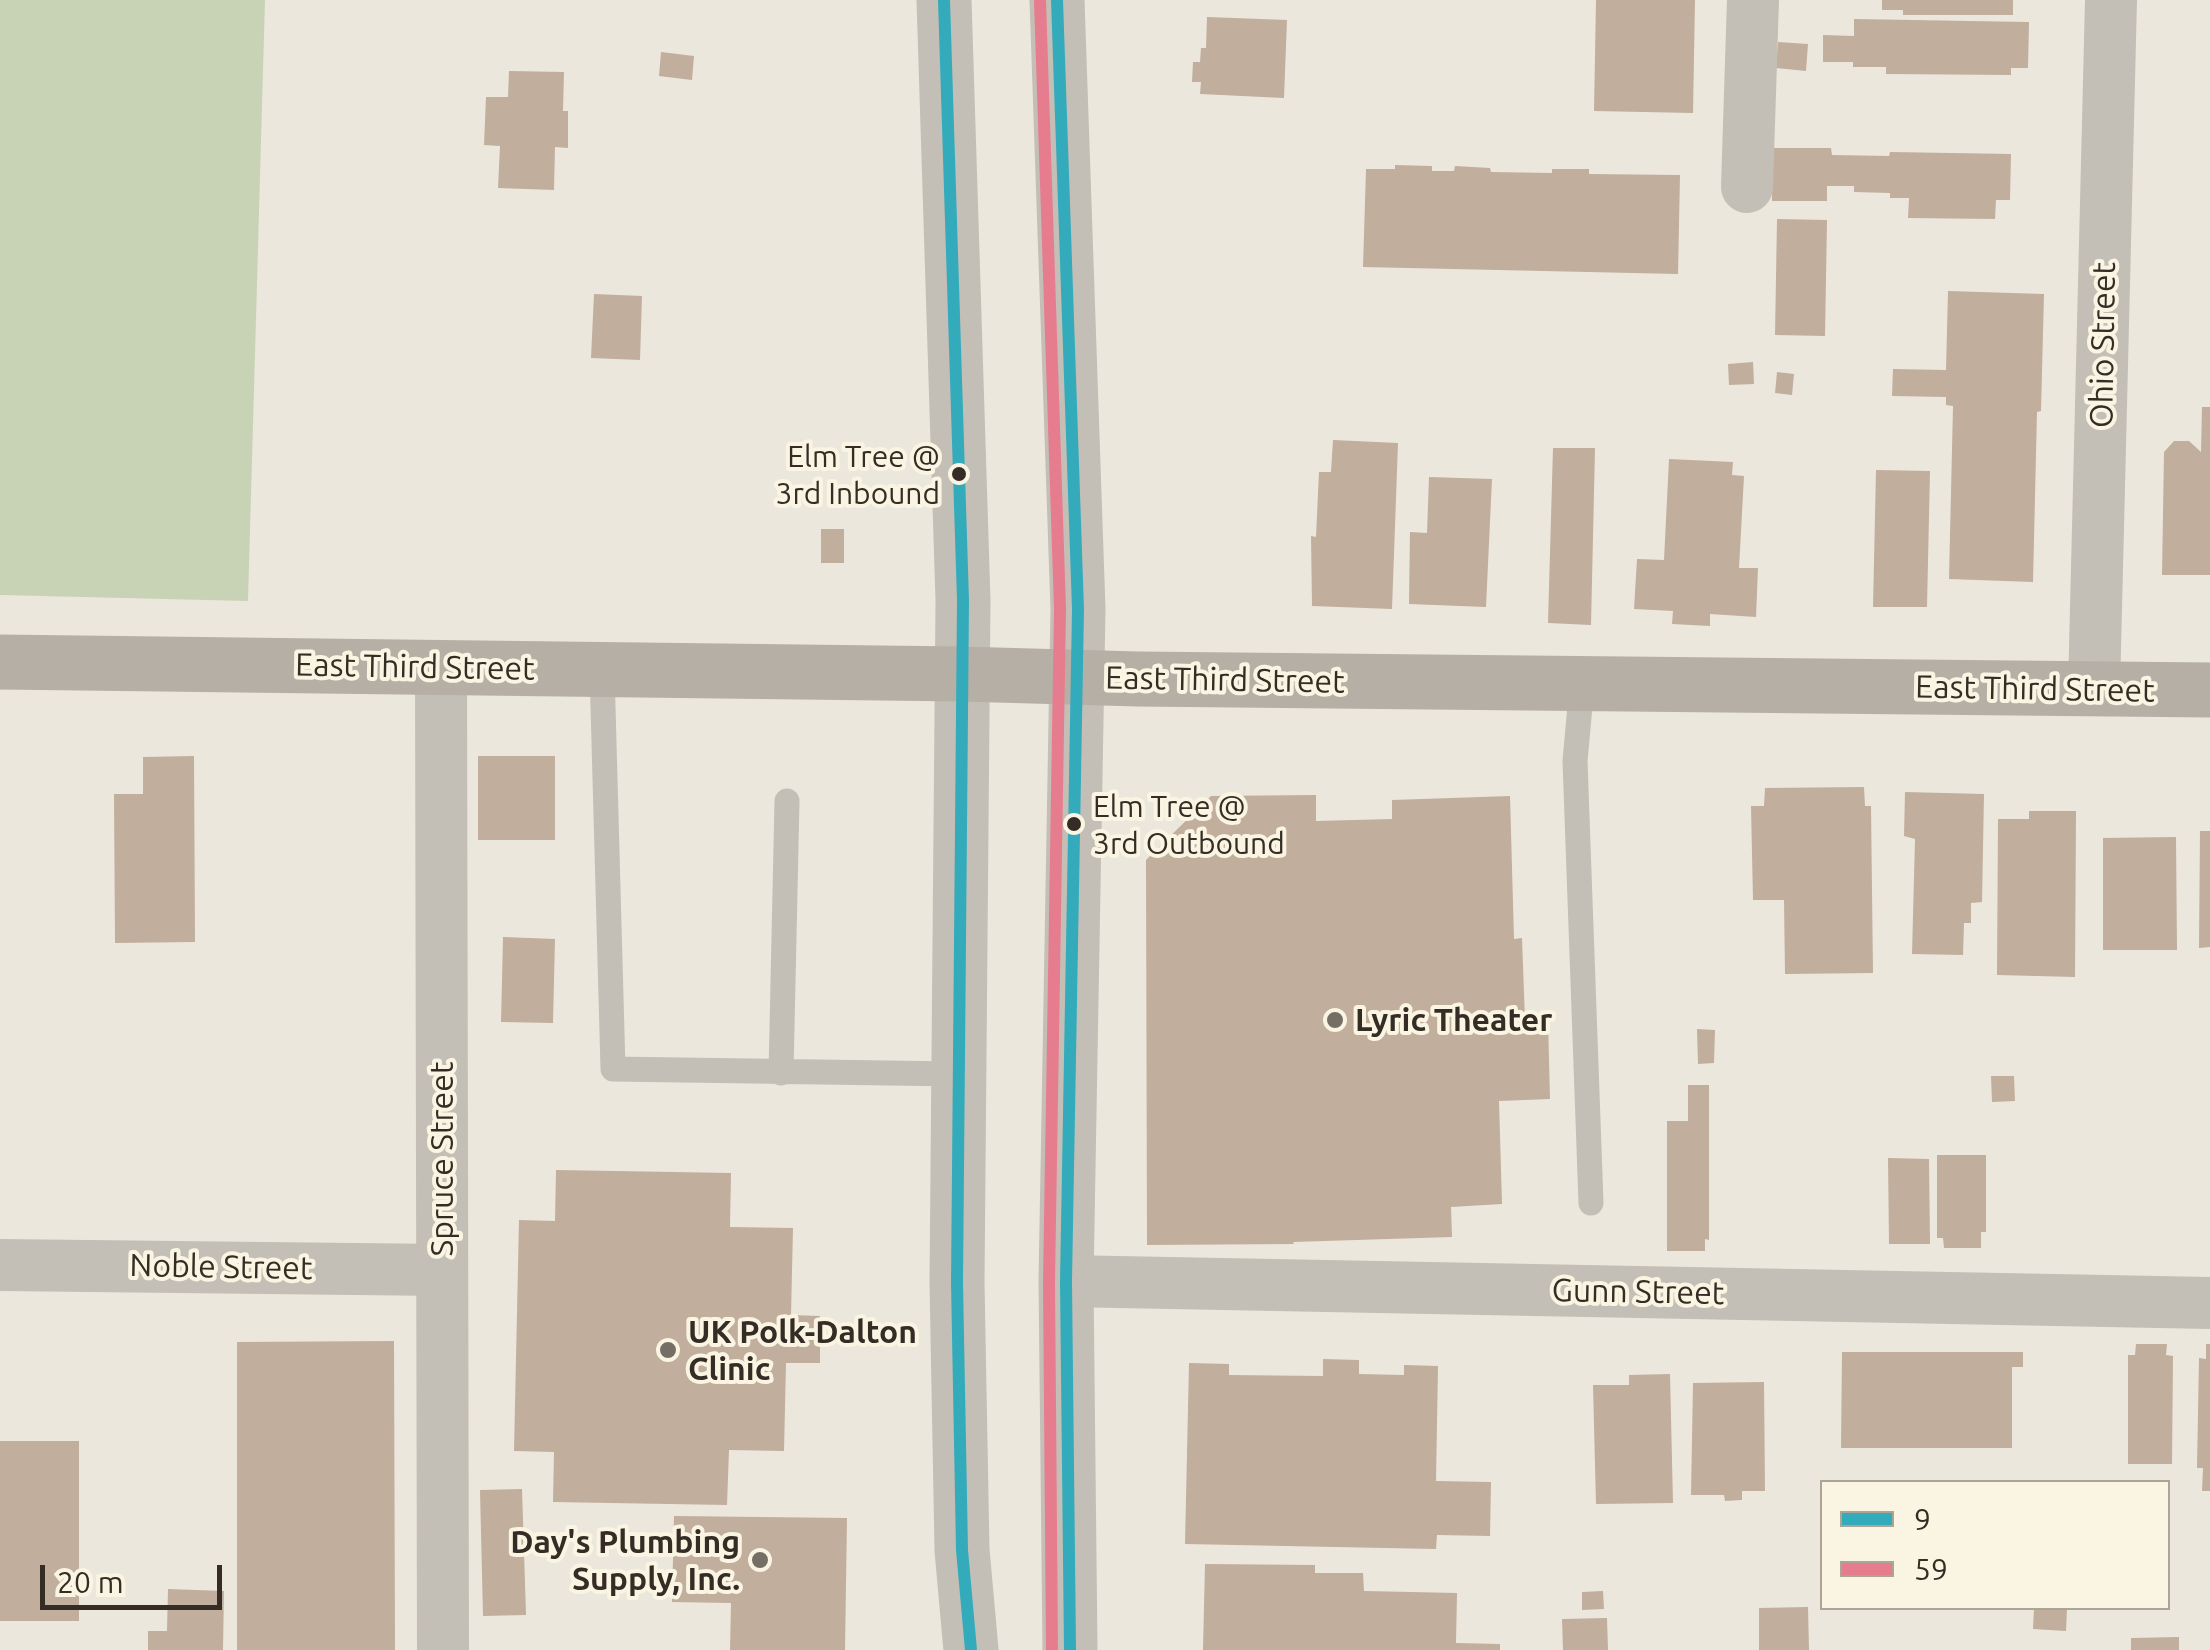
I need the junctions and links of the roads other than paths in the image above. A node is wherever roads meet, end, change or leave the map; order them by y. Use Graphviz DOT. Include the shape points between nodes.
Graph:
graph roads {
  1 [pos="944,0"];
  2 [pos="1057,0"];
  3 [pos="1753,0"];
  4 [pos="2111,0"];
  5 [pos="1747,188"];
  6 [pos="0,662"];
  7 [pos="441,668"];
  8 [pos="602,670"];
  9 [pos="961,674"];
  10 [pos="1075,678"];
  11 [pos="1582,684"];
  12 [pos="2094,689"];
  13 [pos="2210,690"];
  14 [pos="787,801"];
  15 [pos="781,1072"];
  16 [pos="958,1074"];
  17 [pos="1591,1203"];
  18 [pos="0,1265"];
  19 [pos="442,1270"];
  20 [pos="1066,1281"];
  21 [pos="2210,1303"];
  22 [pos="443,1650"];
  23 [pos="970,1650"];
  24 [pos="1070,1650"];
  1 -- 9 [label="street"];
  2 -- 10 [label="street"];
  3 -- 5 [label="street"];
  4 -- 12 [label="street, Ohio Street"];
  6 -- 7 [label="main road, East Third Street"];
  7 -- 8 [label="main road, East Third Street"];
  7 -- 19 [label="street, Spruce Street"];
  8 -- 9 [label="main road, East Third Street"];
  8 -- 15 [label="lane" via="613,1069"];
  9 -- 10 [label="main road, East Third Street"];
  9 -- 16 [label="street"];
  10 -- 11 [label="main road, East Third Street"];
  10 -- 20 [label="street"];
  11 -- 12 [label="main road, East Third Street"];
  11 -- 17 [label="lane" via="1575,760"];
  12 -- 13 [label="main road, East Third Street"];
  14 -- 15 [label="lane"];
  15 -- 16 [label="lane"];
  16 -- 23 [label="street" via="961,1531"];
  18 -- 19 [label="street, Noble Street"];
  19 -- 22 [label="street, Spruce Street"];
  20 -- 21 [label="street, Gunn Street"];
  20 -- 24 [label="street"];
}
